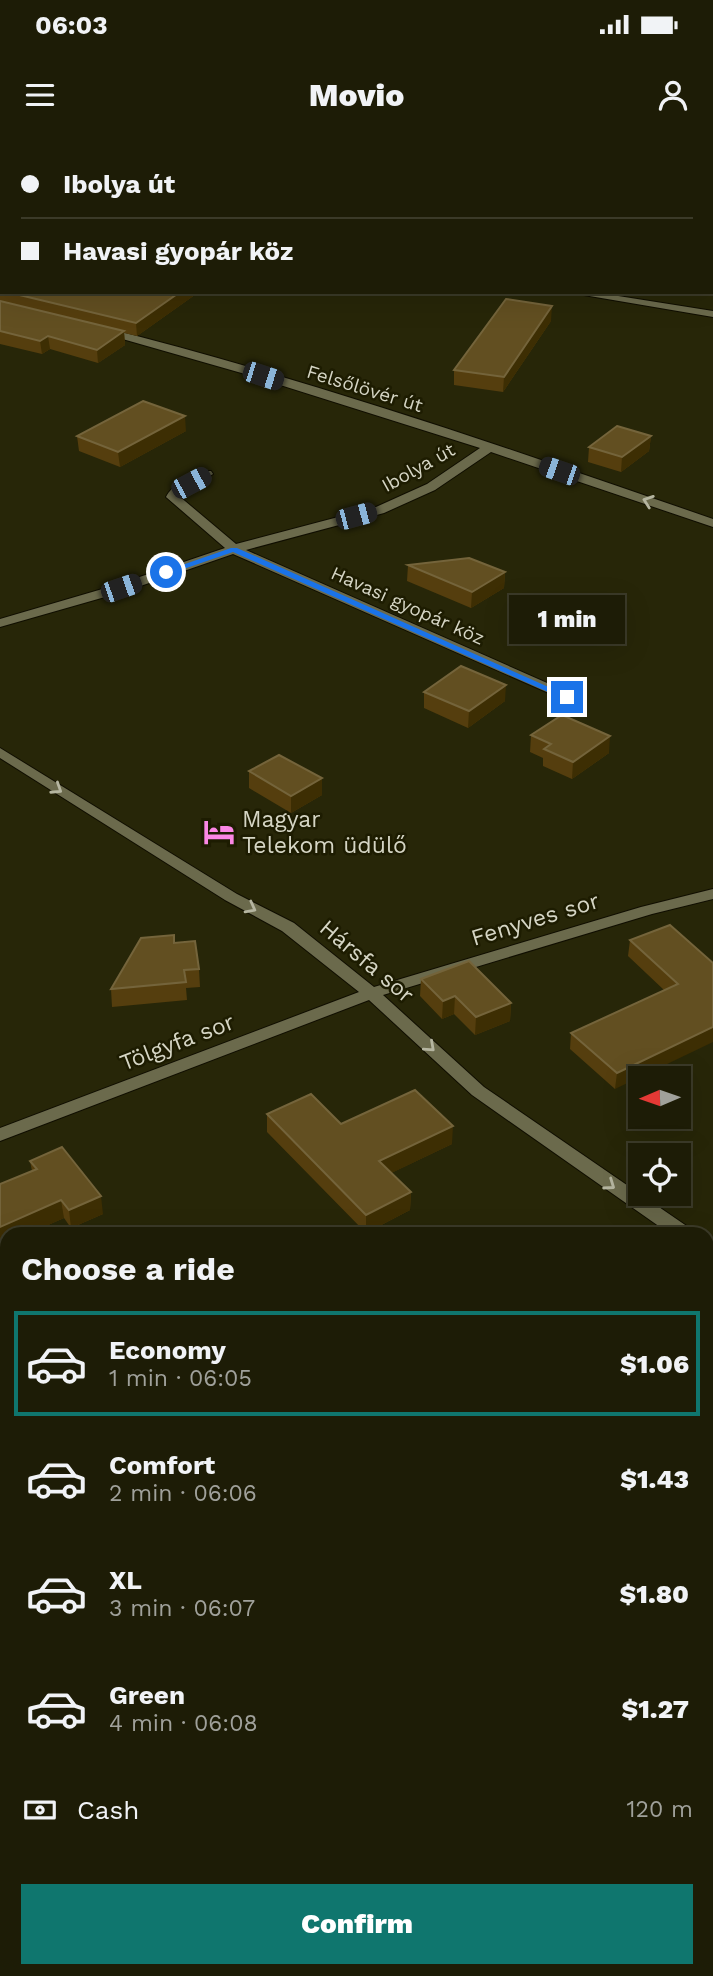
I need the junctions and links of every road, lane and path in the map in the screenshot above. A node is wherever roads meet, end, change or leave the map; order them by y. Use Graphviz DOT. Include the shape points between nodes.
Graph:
graph roads {
  1 [pos="584,294"];
  2 [pos="713,314"];
  3 [pos="88,327"];
  4 [pos="490,447"];
  5 [pos="207,474"];
  6 [pos="713,523"];
  7 [pos="234,549"];
  8 [pos="0,624"];
  9 [pos="567,697"];
  10 [pos="0,752"];
  11 [pos="713,894"];
  12 [pos="371,993"];
  13 [pos="0,1135"];
  14 [pos="674,1227"];
  1 -- 2 [label="street"];
  3 -- 4 [label="street, Felsőlövér út"];
  6 -- 4 [label="street, Felsőlövér út, one-way"];
  4 -- 7 [label="street, Ibolya út" via="430,487 380,510"];
  5 -- 7 [label="street, Havasi gyopár köz" via="172,497"];
  7 -- 8 [label="street, Ibolya út"];
  7 -- 9 [label="street, Havasi gyopár köz"];
  10 -- 12 [label="street, Hársfa sor, one-way" via="231,897 288,927"];
  11 -- 12 [label="street, Fenyves sor"];
  12 -- 13 [label="street, Tölgyfa sor"];
  12 -- 14 [label="street, Hársfa sor, one-way" via="478,1091"];
}
